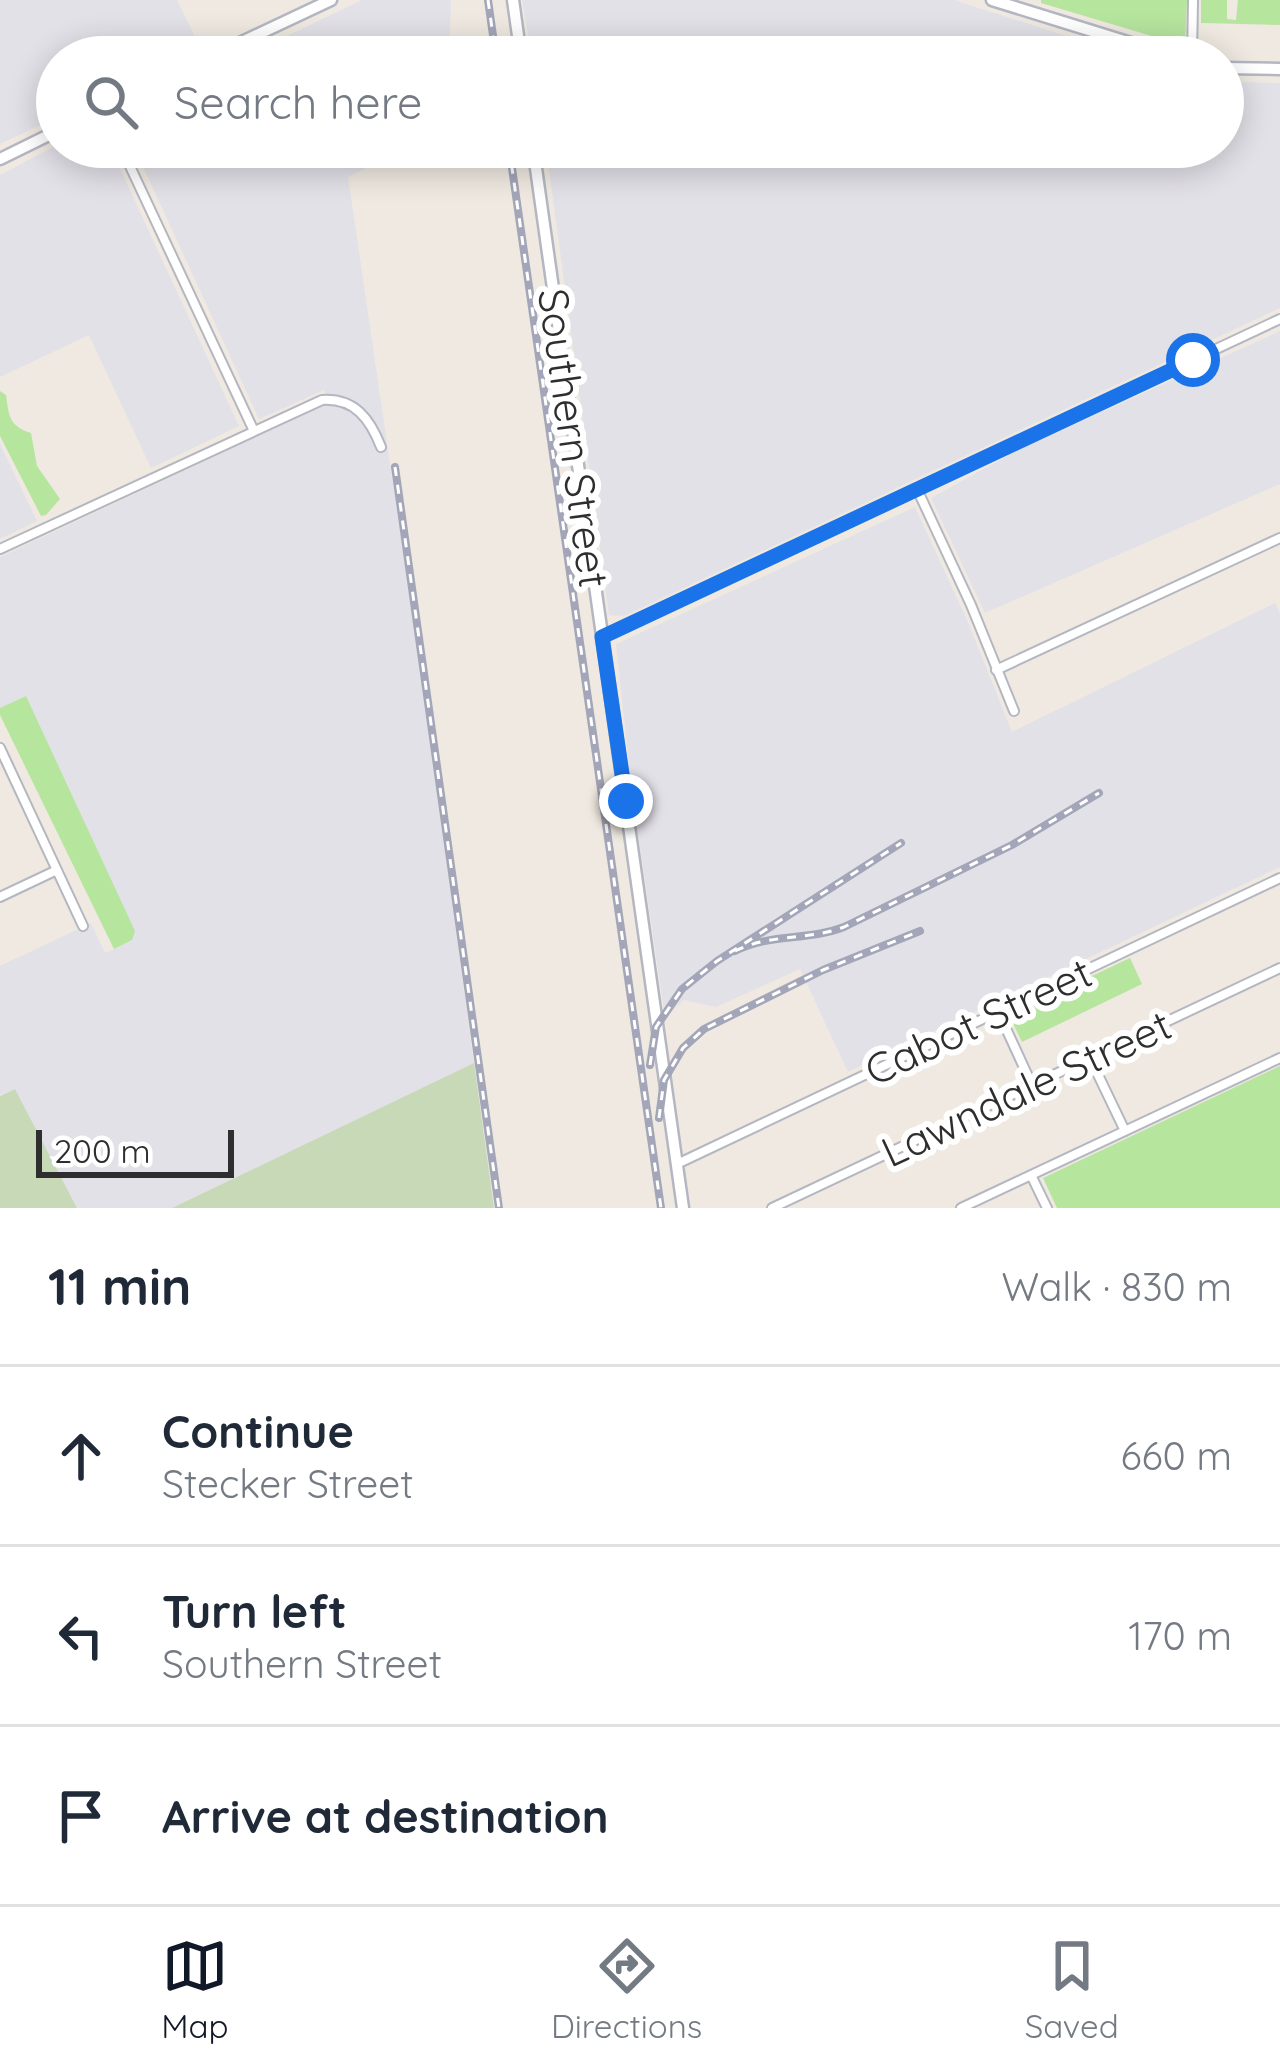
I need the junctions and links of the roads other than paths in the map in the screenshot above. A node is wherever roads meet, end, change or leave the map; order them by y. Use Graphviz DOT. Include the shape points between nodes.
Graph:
graph roads {
  1 [pos="331,0"];
  2 [pos="513,0"];
  3 [pos="992,0"];
  4 [pos="1193,0"];
  5 [pos="255,36"];
  6 [pos="518,36"];
  7 [pos="1108,36"];
  8 [pos="1192,36"];
  9 [pos="1244,68"];
  10 [pos="1280,69"];
  11 [pos="36,141"];
  12 [pos="0,159"];
  13 [pos="132,168"];
  14 [pos="536,168"];
  15 [pos="1280,319"];
  16 [pos="253,429"];
  17 [pos="381,447"];
  18 [pos="917,489"];
  19 [pos="1280,538"];
  20 [pos="0,549"];
  21 [pos="602,637"];
  22 [pos="996,670"];
  23 [pos="1014,711"];
  24 [pos="0,748"];
  25 [pos="4,765"];
  26 [pos="57,870"];
  27 [pos="1280,878"];
  28 [pos="0,897"];
  29 [pos="83,926"];
  30 [pos="1280,968"];
  31 [pos="998,1011"];
  32 [pos="1090,1058"];
  33 [pos="1280,1058"];
  34 [pos="1032,1085"];
  35 [pos="1125,1131"];
  36 [pos="677,1164"];
  37 [pos="1031,1175"];
  38 [pos="683,1208"];
  39 [pos="772,1208"];
  40 [pos="962,1208"];
  41 [pos="1047,1208"];
  1 -- 5 [label="street"];
  2 -- 6 [label="street"];
  3 -- 7 [label="street"];
  4 -- 8 [label="street"];
  9 -- 10 [label="street"];
  11 -- 12 [label="street"];
  13 -- 16 [label="street"];
  14 -- 21 [label="street, Southern Street"];
  15 -- 18 [label="street"];
  16 -- 17 [label="street" via="333,399 364,415"];
  16 -- 20 [label="street"];
  18 -- 21 [label="street"];
  18 -- 22 [label="street"];
  19 -- 22 [label="street"];
  21 -- 36 [label="street, Southern Street"];
  22 -- 23 [label="street"];
  24 -- 25 [label="street"];
  25 -- 26 [label="street"];
  26 -- 28 [label="street"];
  26 -- 29 [label="street"];
  27 -- 31 [label="street, Cabot Street"];
  30 -- 32 [label="street, Lawndale Street"];
  31 -- 34 [label="street"];
  31 -- 36 [label="street, Cabot Street"];
  32 -- 34 [label="street, Lawndale Street"];
  32 -- 35 [label="street"];
  33 -- 35 [label="street"];
  34 -- 39 [label="street, Lawndale Street"];
  35 -- 37 [label="street"];
  36 -- 38 [label="street, Southern Street"];
  37 -- 40 [label="street"];
  37 -- 41 [label="street"];
}
